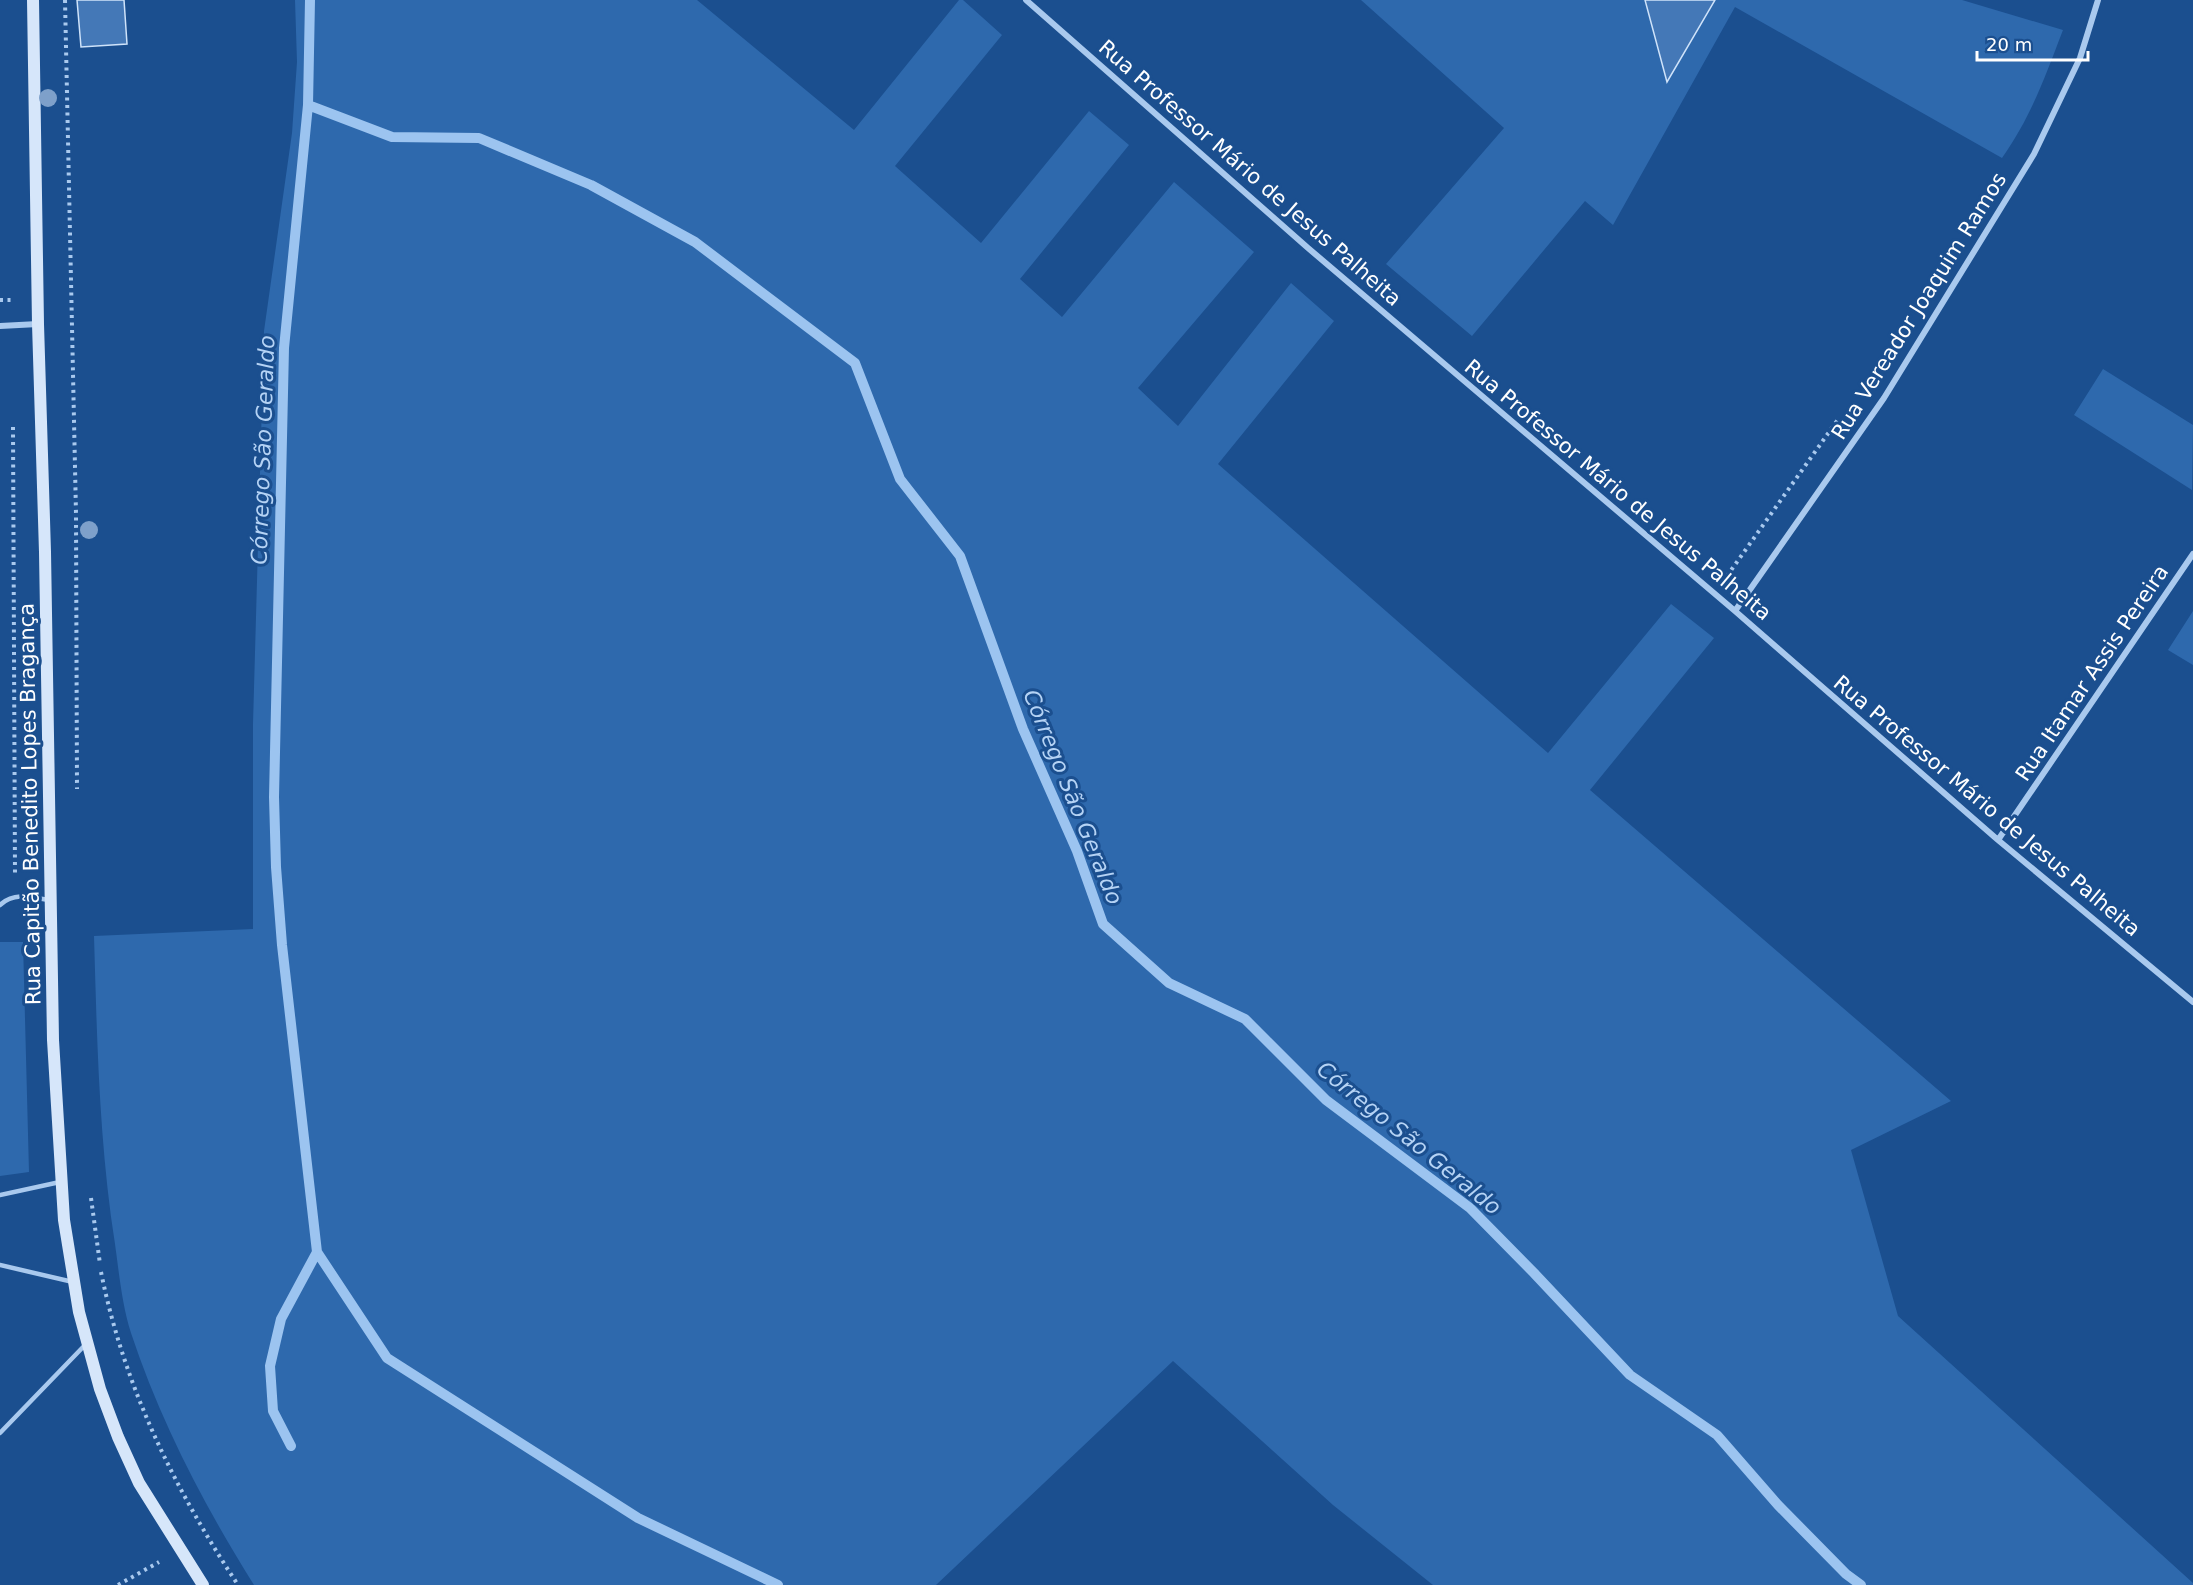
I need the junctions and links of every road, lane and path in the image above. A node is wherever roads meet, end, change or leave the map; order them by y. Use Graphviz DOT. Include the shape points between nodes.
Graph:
graph roads {
  1 [pos="33,0"];
  2 [pos="65,0"];
  3 [pos="1026,0"];
  4 [pos="2098,0"];
  5 [pos="13,288"];
  6 [pos="0,300"];
  7 [pos="13,300"];
  8 [pos="38,324"];
  9 [pos="0,326"];
  10 [pos="13,326"];
  11 [pos="1841,416"];
  12 [pos="13,420"];
  13 [pos="2193,554"];
  14 [pos="1718,569"];
  15 [pos="1736,611"];
  16 [pos="77,799"];
  17 [pos="1998,840"];
  18 [pos="15,897"];
  19 [pos="51,900"];
  20 [pos="0,905"];
  21 [pos="2193,1001"];
  22 [pos="62,1182"];
  23 [pos="90,1191"];
  24 [pos="0,1195"];
  25 [pos="0,1265"];
  26 [pos="73,1282"];
  27 [pos="87,1343"];
  28 [pos="0,1433"];
  29 [pos="181,1551"];
  30 [pos="200,1583"];
  31 [pos="118,1585"];
  32 [pos="238,1585"];
  1 -- 8 [label="main road, Rua Capitão Benedito Lopes Bragança"];
  2 -- 16 [label="path" via="76,514"];
  3 -- 15 [label="street, Rua Professor Mário de Jesus Palheita" via="1308,248"];
  4 -- 15 [label="street, Rua Vereador Joaquim Ramos" via="2080,58 2034,154 1884,399"];
  5 -- 7 [label="path"];
  6 -- 7 [label="path"];
  7 -- 10 [label="path"];
  8 -- 10 [label="street"];
  8 -- 19 [label="main road, Rua Capitão Benedito Lopes Bragança"];
  9 -- 10 [label="street"];
  11 -- 14 [label="path" via="1726,577"];
  12 -- 18 [label="path"];
  13 -- 17 [label="street, Rua Itamar Assis Pereira"];
  15 -- 17 [label="street, Rua Professor Mário de Jesus Palheita"];
  17 -- 21 [label="street, Rua Professor Mário de Jesus Palheita"];
  18 -- 19 [label="lane"];
  18 -- 20 [label="lane"];
  19 -- 22 [label="main road, Rua Capitão Benedito Lopes Bragança" via="53,1040"];
  22 -- 24 [label="lane"];
  22 -- 26 [label="main road, Rua Capitão Benedito Lopes Bragança"];
  23 -- 32 [label="path" via="110,1312 139,1402 194,1517"];
  25 -- 26 [label="lane"];
  26 -- 27 [label="main road, Rua Capitão Benedito Lopes Bragança"];
  27 -- 28 [label="lane"];
  27 -- 29 [label="main road, Rua Capitão Benedito Lopes Bragança" via="118,1437 139,1483"];
  29 -- 30 [label="main road, Rua Capitão Benedito Lopes Bragança"];
  29 -- 31 [label="path"];
}
